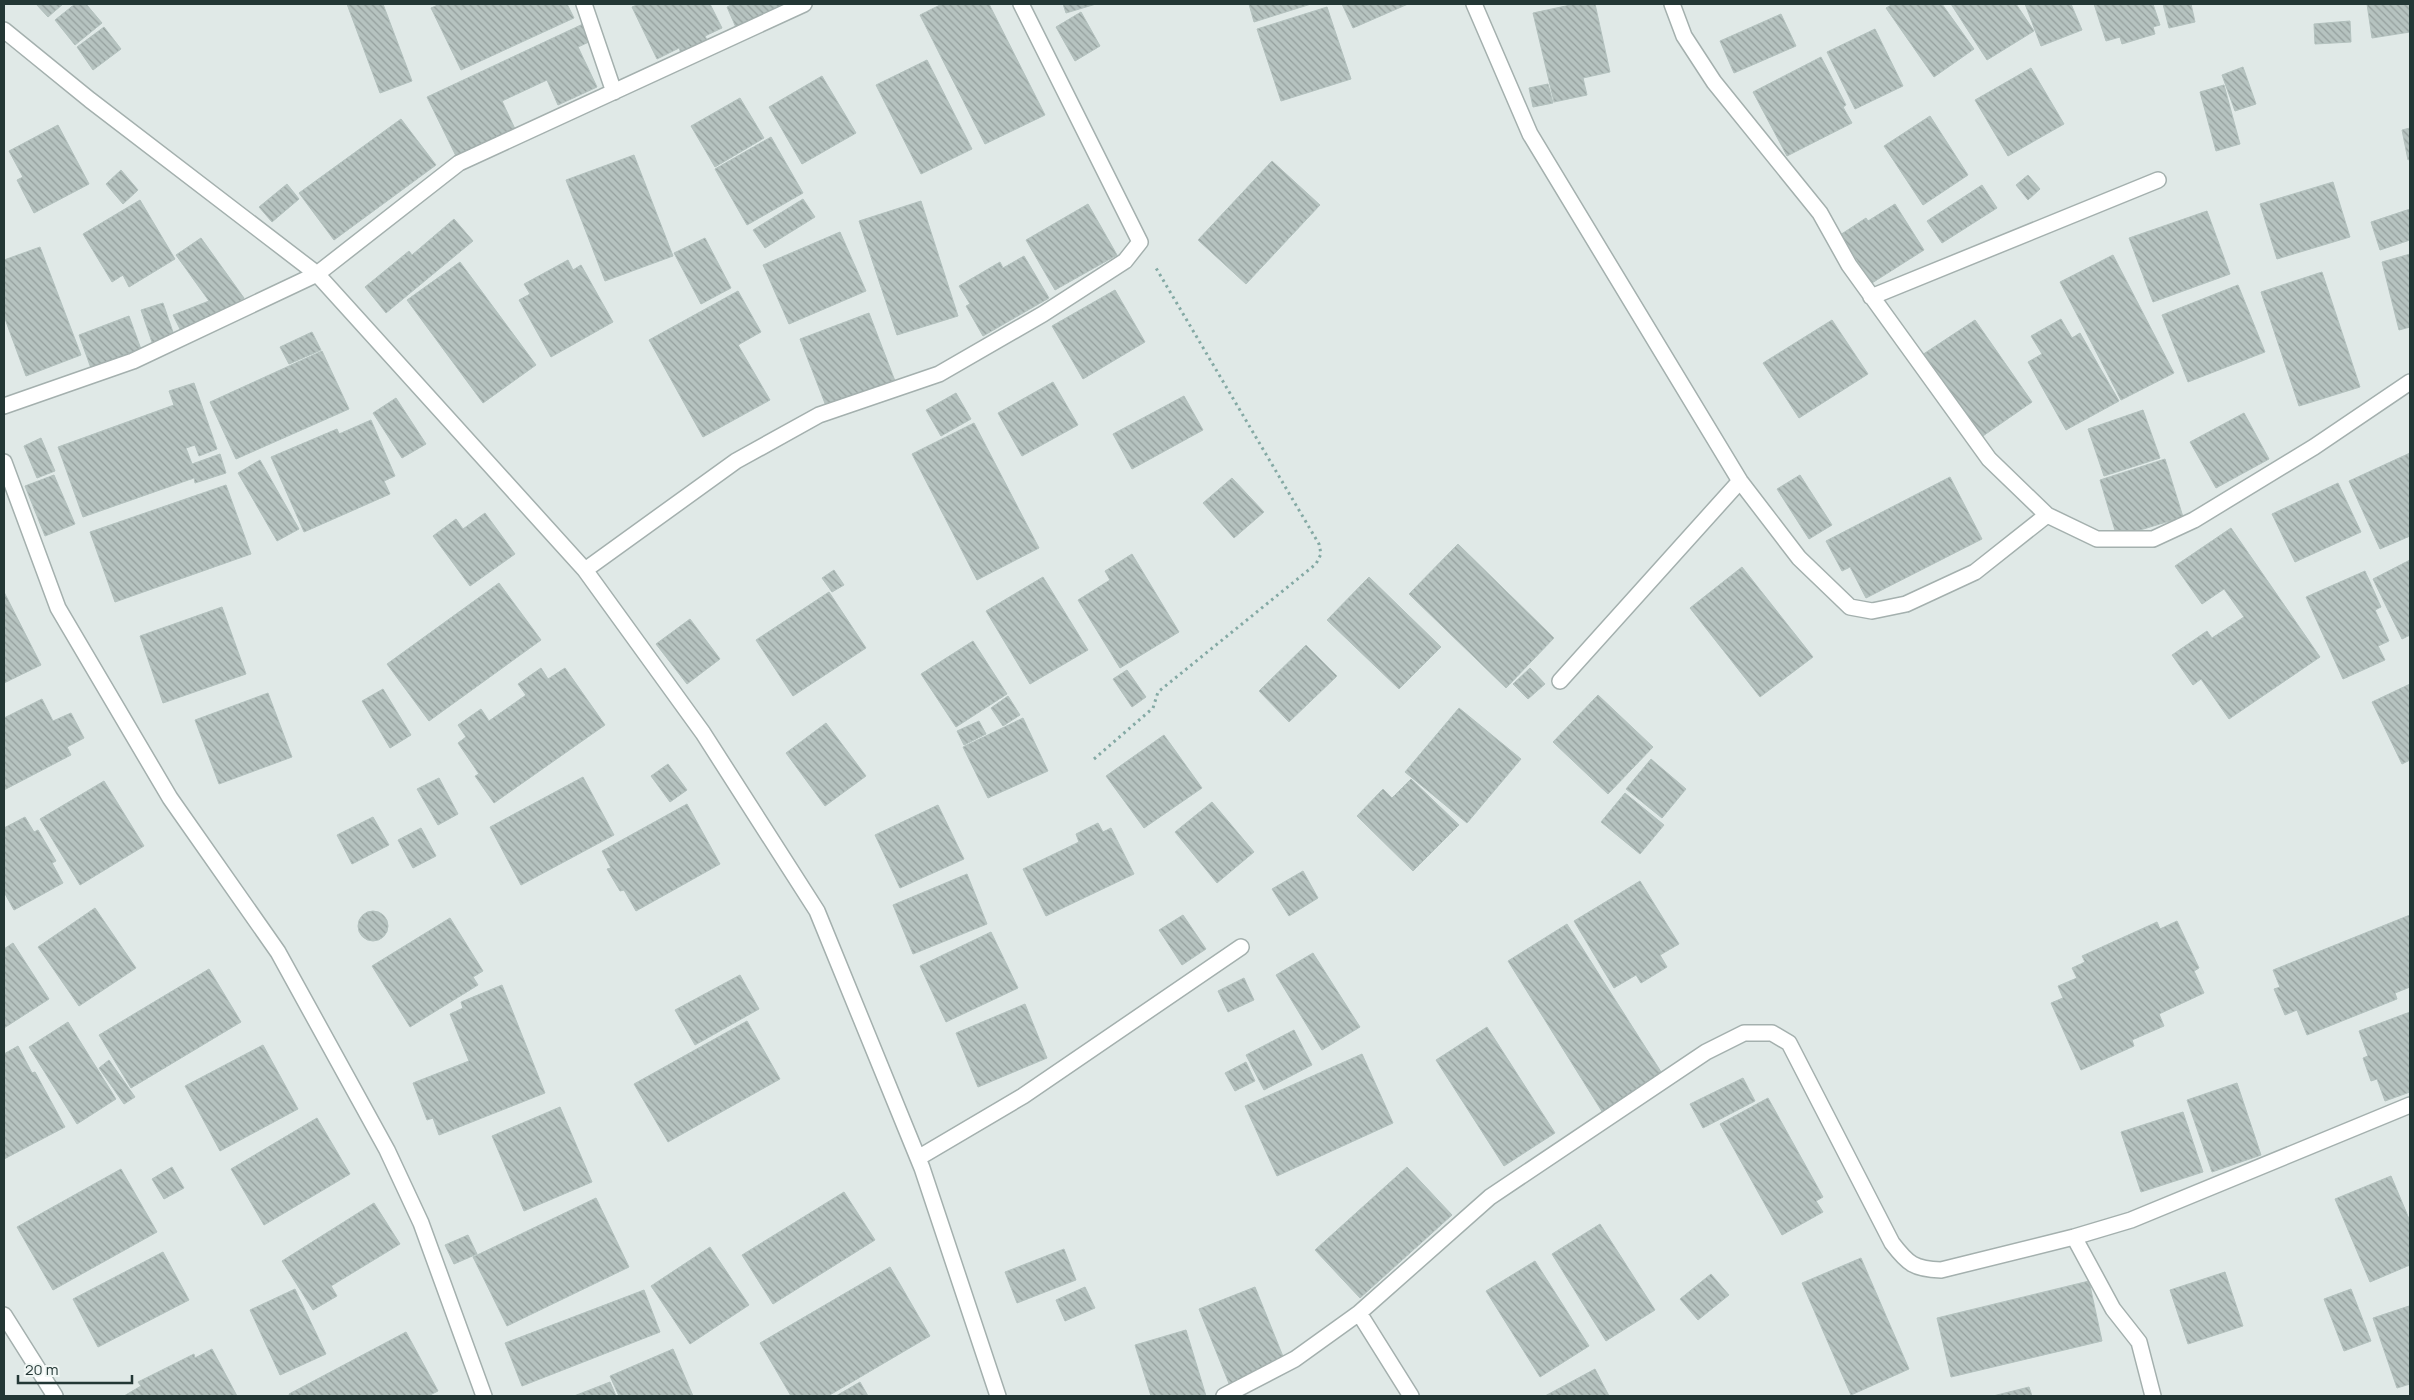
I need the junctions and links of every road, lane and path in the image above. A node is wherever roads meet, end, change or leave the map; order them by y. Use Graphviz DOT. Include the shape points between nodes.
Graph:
graph roads {
  1 [pos="584,4"];
  2 [pos="804,4"];
  3 [pos="1021,4"];
  4 [pos="1474,4"];
  5 [pos="1672,4"];
  6 [pos="4,30"];
  7 [pos="614,92"];
  8 [pos="2158,180"];
  9 [pos="1140,242"];
  10 [pos="317,274"];
  11 [pos="1871,297"];
  12 [pos="2410,382"];
  13 [pos="4,406"];
  14 [pos="4,462"];
  15 [pos="1740,481"];
  16 [pos="2047,515"];
  17 [pos="585,570"];
  18 [pos="1560,681"];
  19 [pos="1094,758"];
  20 [pos="1241,947"];
  21 [pos="2410,1105"];
  22 [pos="918,1158"];
  23 [pos="2074,1237"];
  24 [pos="1359,1314"];
  25 [pos="4,1315"];
  26 [pos="54,1396"];
  27 [pos="484,1396"];
  28 [pos="998,1396"];
  29 [pos="1224,1396"];
  30 [pos="1411,1396"];
  31 [pos="2153,1396"];
  1 -- 7 [label="street"];
  2 -- 7 [label="street"];
  3 -- 9 [label="street"];
  4 -- 15 [label="street" via="1530,134"];
  5 -- 11 [label="street" via="1684,36 1714,82 1820,213"];
  6 -- 10 [label="street"];
  7 -- 10 [label="street" via="459,163"];
  8 -- 11 [label="street"];
  9 -- 17 [label="street" via="1125,261 1043,314 939,374 818,415 736,461"];
  9 -- 19 [label="path" via="1319,544 1321,554 1316,564 1158,692 1153,708"];
  10 -- 13 [label="street" via="133,360"];
  10 -- 17 [label="street"];
  11 -- 16 [label="street" via="1989,459"];
  12 -- 16 [label="street" via="2314,447 2202,516 2153,539 2097,539"];
  14 -- 27 [label="street" via="58,608 170,798 278,952 387,1150 421,1223"];
  15 -- 16 [label="street" via="1799,558 1850,607 1872,610 1906,604 1975,572"];
  15 -- 18 [label="street"];
  17 -- 22 [label="street" via="703,733 817,911"];
  20 -- 22 [label="street" via="1023,1096"];
  21 -- 23 [label="street" via="2131,1220"];
  22 -- 28 [label="street"];
  23 -- 24 [label="street" via="1941,1270 1906,1262 1892,1243 1789,1043 1772,1033 1744,1033 1706,1052 1490,1197"];
  23 -- 31 [label="street" via="2113,1309 2140,1342"];
  24 -- 29 [label="street" via="1295,1359"];
  24 -- 30 [label="street"];
  25 -- 26 [label="street"];
}
